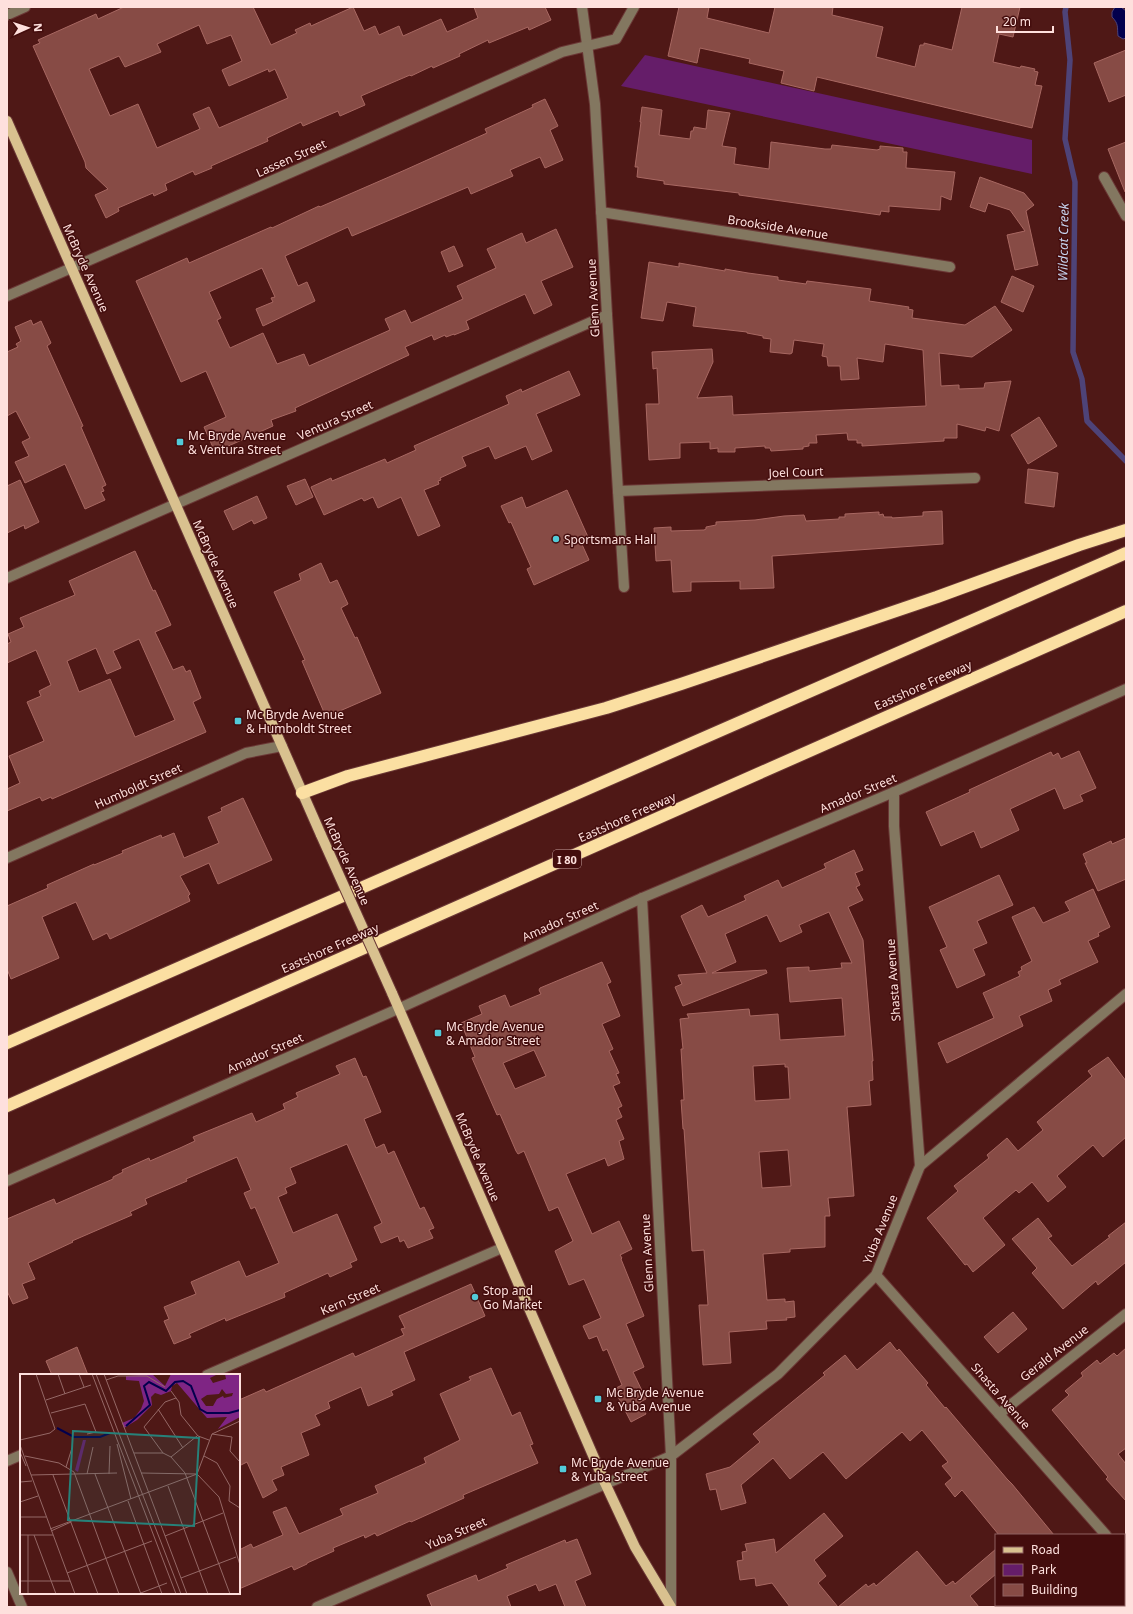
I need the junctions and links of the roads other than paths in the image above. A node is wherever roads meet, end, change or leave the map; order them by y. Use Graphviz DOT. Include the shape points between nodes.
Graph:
graph roads {
  1 [pos="25,7"];
  2 [pos="582,7"];
  3 [pos="634,7"];
  4 [pos="7,15"];
  5 [pos="586,46"];
  6 [pos="7,121"];
  7 [pos="1104,177"];
  8 [pos="601,212"];
  9 [pos="1126,216"];
  10 [pos="950,267"];
  11 [pos="71,268"];
  12 [pos="7,296"];
  13 [pos="606,315"];
  14 [pos="975,478"];
  15 [pos="618,491"];
  16 [pos="176,504"];
  17 [pos="1126,530"];
  18 [pos="1126,553"];
  19 [pos="7,578"];
  20 [pos="624,587"];
  21 [pos="1126,611"];
  22 [pos="1126,689"];
  23 [pos="282,746"];
  24 [pos="894,792"];
  25 [pos="302,793"];
  26 [pos="7,858"];
  27 [pos="642,898"];
  28 [pos="1126,994"];
  29 [pos="400,1008"];
  30 [pos="7,1043"];
  31 [pos="7,1106"];
  32 [pos="920,1166"];
  33 [pos="7,1181"];
  34 [pos="502,1248"];
  35 [pos="876,1275"];
  36 [pos="1126,1314"];
  37 [pos="209,1374"];
  38 [pos="999,1414"];
  39 [pos="20,1455"];
  40 [pos="671,1456"];
  41 [pos="7,1461"];
  42 [pos="605,1483"];
  43 [pos="1105,1534"];
  44 [pos="7,1572"];
  45 [pos="22,1607"];
  46 [pos="317,1607"];
  47 [pos="671,1607"];
  1 -- 4 [label="street"];
  2 -- 5 [label="street, Glenn Avenue"];
  3 -- 5 [label="street, Lassen Street" via="616,39"];
  5 -- 8 [label="street, Glenn Avenue" via="596,104"];
  5 -- 11 [label="street, Lassen Street" via="562,52"];
  6 -- 11 [label="main road, McBryde Avenue"];
  7 -- 9 [label="street"];
  8 -- 10 [label="street, Brookside Avenue"];
  8 -- 13 [label="street, Glenn Avenue"];
  11 -- 12 [label="street, Lassen Street"];
  11 -- 16 [label="main road, McBryde Avenue"];
  13 -- 15 [label="street, Glenn Avenue"];
  13 -- 16 [label="street, Ventura Street"];
  14 -- 15 [label="street, Joel Court"];
  15 -- 20 [label="street, Glenn Avenue"];
  16 -- 19 [label="street, Ventura Street"];
  16 -- 23 [label="main road, McBryde Avenue"];
  17 -- 25 [label="highway" via="613,706 348,776"];
  18 -- 30 [label="highway"];
  21 -- 31 [label="highway, Eastshore Freeway / I 80"];
  22 -- 24 [label="street, Amador Street"];
  23 -- 25 [label="main road, McBryde Avenue"];
  23 -- 26 [label="street, Humboldt Street" via="246,753"];
  24 -- 27 [label="street, Amador Street"];
  24 -- 32 [label="street, Shasta Avenue" via="894,826"];
  25 -- 29 [label="main road, McBryde Avenue, bridge"];
  27 -- 29 [label="street, Amador Street"];
  27 -- 40 [label="street, Glenn Avenue"];
  28 -- 32 [label="street, Yuba Avenue"];
  29 -- 33 [label="street, Amador Street"];
  29 -- 34 [label="main road, McBryde Avenue"];
  32 -- 35 [label="street, Yuba Avenue"];
  34 -- 37 [label="street, Kern Street"];
  34 -- 42 [label="main road, McBryde Avenue"];
  35 -- 38 [label="street, Shasta Avenue"];
  35 -- 40 [label="street, Yuba Avenue" via="778,1374"];
  36 -- 38 [label="street, Gerald Avenue"];
  38 -- 43 [label="street, Shasta Avenue"];
  39 -- 41 [label="street"];
  40 -- 42 [label="street, Yuba Avenue"];
  40 -- 47 [label="street, Glenn Avenue"];
  42 -- 46 [label="street, Yuba Street"];
  42 -- 47 [label="main road, McBryde Avenue" via="634,1547"];
  44 -- 45 [label="street"];
}
